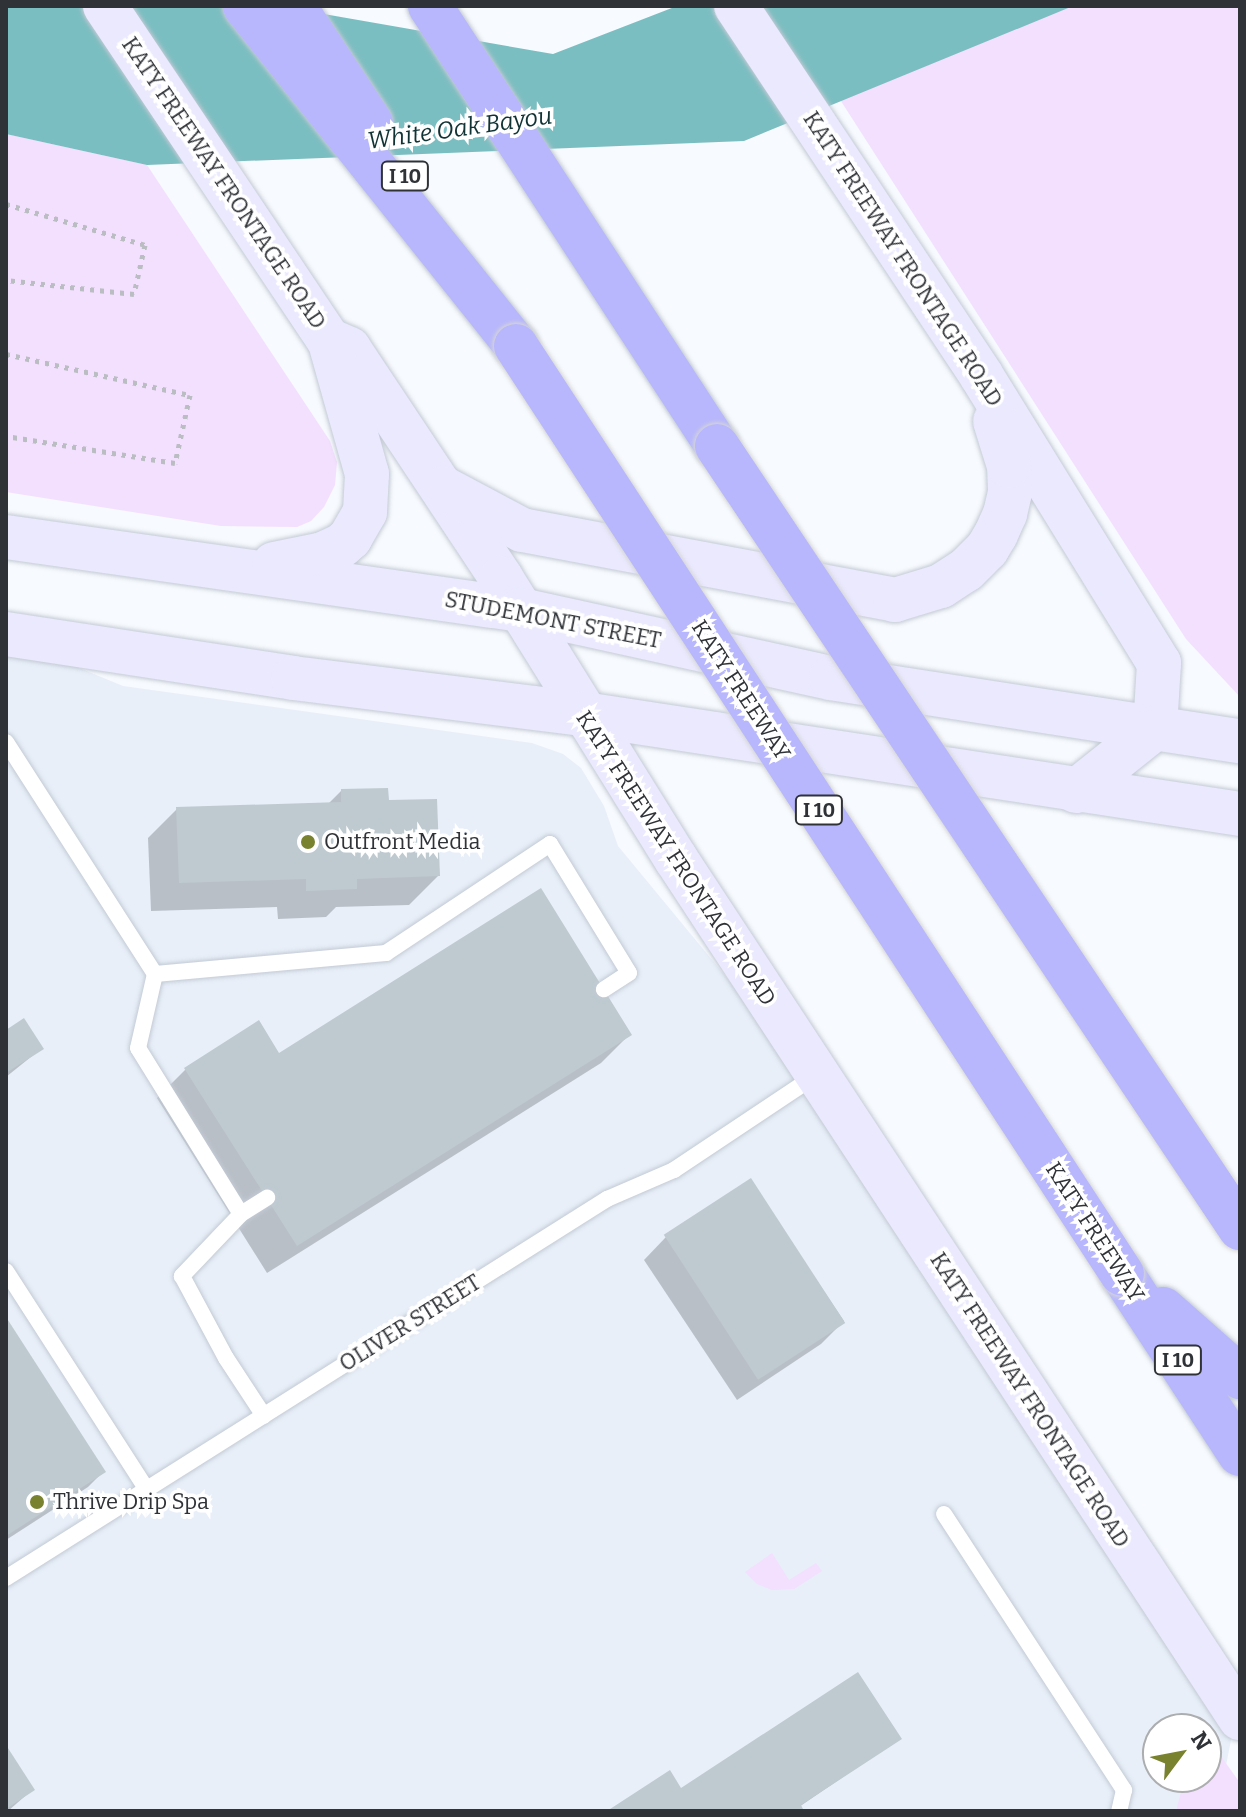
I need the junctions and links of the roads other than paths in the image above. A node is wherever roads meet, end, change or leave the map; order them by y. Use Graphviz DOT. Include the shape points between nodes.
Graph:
graph roads {
  1 [pos="105,6"];
  2 [pos="245,6"];
  3 [pos="294,6"];
  4 [pos="430,6"];
  5 [pos="736,6"];
  6 [pos="329,340"];
  7 [pos="516,346"];
  8 [pos="981,375"];
  9 [pos="438,485"];
  10 [pos="6,537"];
  11 [pos="247,568"];
  12 [pos="521,610"];
  13 [pos="6,634"];
  14 [pos="584,714"];
  15 [pos="1155,728"];
  16 [pos="1240,741"];
  17 [pos="6,742"];
  18 [pos="1076,791"];
  19 [pos="1240,814"];
  20 [pos="155,974"];
  21 [pos="604,989"];
  22 [pos="816,1075"];
  23 [pos="267,1198"];
  24 [pos="241,1214"];
  25 [pos="1240,1228"];
  26 [pos="6,1271"];
  27 [pos="1122,1274"];
  28 [pos="1240,1377"];
  29 [pos="264,1416"];
  30 [pos="1240,1454"];
  31 [pos="147,1490"];
  32 [pos="944,1514"];
  33 [pos="6,1578"];
  34 [pos="1240,1718"];
  35 [pos="1119,1811"];
  1 -- 6 [label="main road, KATY FREEWAY FRONTAGE ROAD"];
  2 -- 7 [label="highway"];
  3 -- 7 [label="highway, KATY FREEWAY / I 10"];
  4 -- 25 [label="highway, bridge" via="624,307"];
  5 -- 8 [label="main road, KATY FREEWAY FRONTAGE ROAD"];
  6 -- 9 [label="main road, KATY FREEWAY FRONTAGE ROAD" via="349,349"];
  6 -- 11 [label="main road" via="367,474 365,512 350,538 323,554"];
  7 -- 27 [label="highway, KATY FREEWAY / I 10, bridge"];
  8 -- 9 [label="main road" via="1009,466 1005,514 987,549 966,570 941,586 895,600 522,530"];
  8 -- 15 [label="main road, KATY FREEWAY FRONTAGE ROAD" via="1159,663"];
  9 -- 12 [label="main road, KATY FREEWAY FRONTAGE ROAD"];
  10 -- 11 [label="main road, STUDEMONT STREET"];
  11 -- 12 [label="main road, STUDEMONT STREET"];
  12 -- 14 [label="main road, KATY FREEWAY FRONTAGE ROAD"];
  12 -- 15 [label="main road, STUDEMONT STREET" via="831,678"];
  13 -- 14 [label="main road" via="293,678"];
  14 -- 18 [label="main road"];
  14 -- 22 [label="main road, KATY FREEWAY FRONTAGE ROAD"];
  15 -- 16 [label="main road, STUDEMONT STREET"];
  15 -- 18 [label="main road"];
  17 -- 20 [label="lane"];
  18 -- 19 [label="main road"];
  20 -- 21 [label="lane" via="386,953 550,844 629,973"];
  20 -- 24 [label="lane" via="138,1048"];
  22 -- 29 [label="lane, OLIVER STREET" via="674,1170 607,1199"];
  22 -- 34 [label="main road, KATY FREEWAY FRONTAGE ROAD"];
  23 -- 24 [label="lane"];
  24 -- 29 [label="lane" via="182,1276"];
  26 -- 31 [label="lane"];
  27 -- 28 [label="highway"];
  27 -- 30 [label="highway, KATY FREEWAY / I 10"];
  29 -- 31 [label="lane, OLIVER STREET"];
  31 -- 33 [label="lane, OLIVER STREET"];
  32 -- 35 [label="lane" via="1124,1790"];
}
